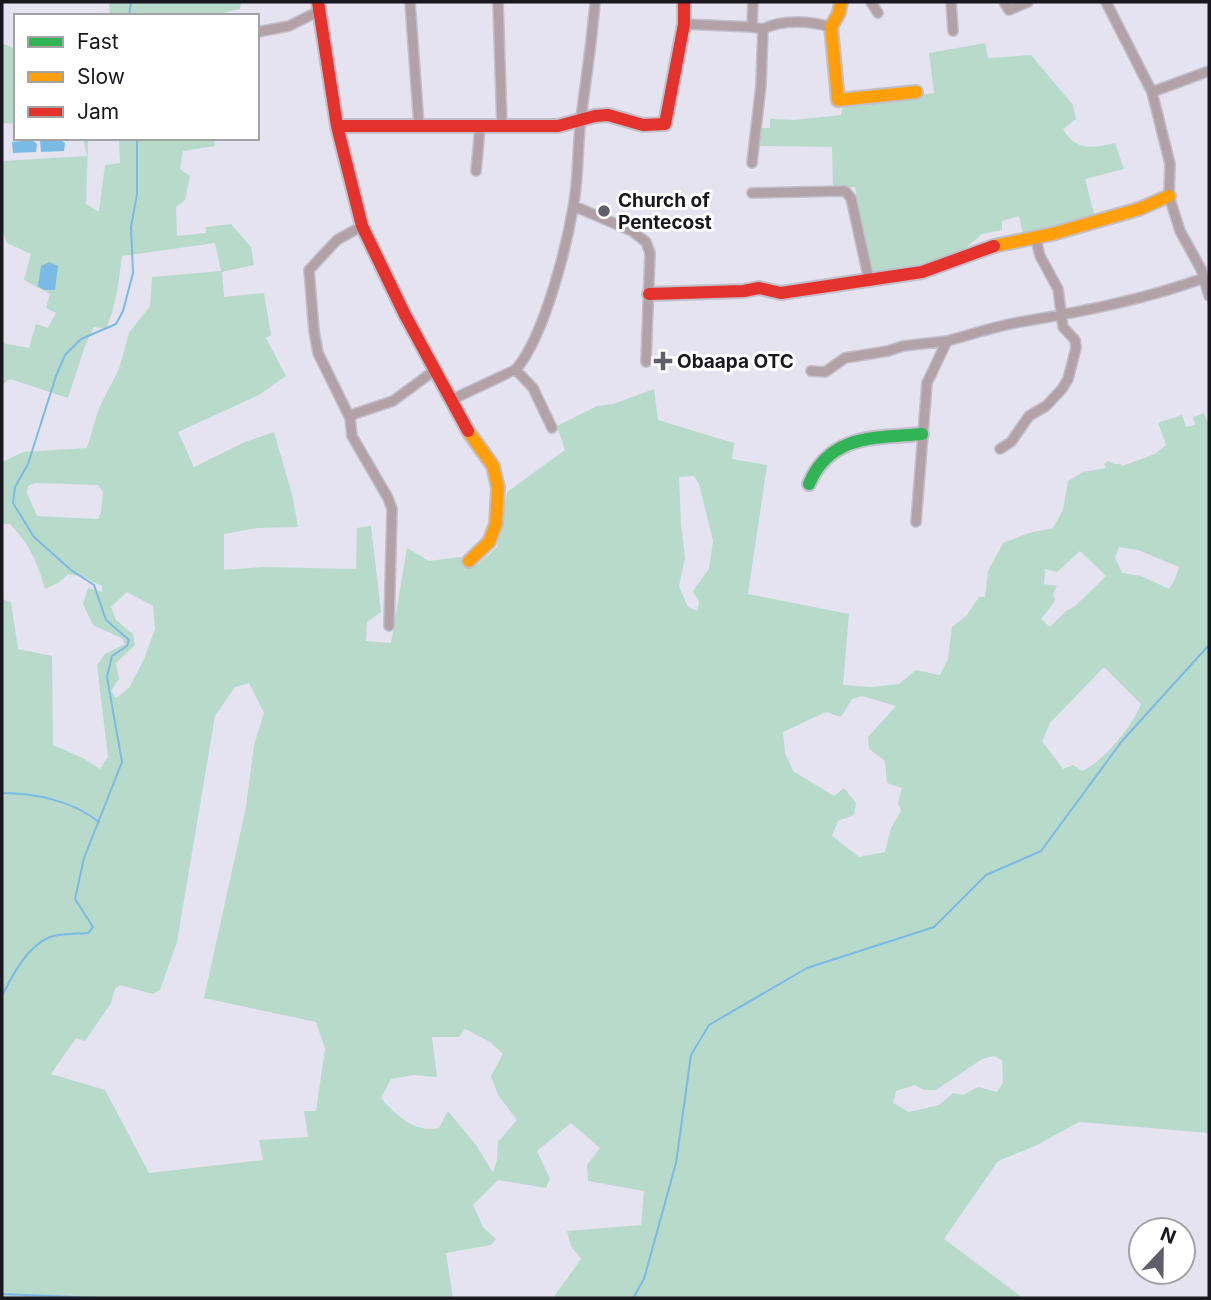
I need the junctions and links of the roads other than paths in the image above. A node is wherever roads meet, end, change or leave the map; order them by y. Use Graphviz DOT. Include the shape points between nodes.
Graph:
graph roads {
  1 [pos="410,2"];
  2 [pos="498,2"];
  3 [pos="595,2"];
  4 [pos="684,2"];
  5 [pos="753,2"];
  6 [pos="841,2"];
  7 [pos="871,2"];
  8 [pos="951,2"];
  9 [pos="1004,2"];
  10 [pos="1028,2"];
  11 [pos="1106,2"];
  12 [pos="319,6"];
  13 [pos="878,13"];
  14 [pos="684,24"];
  15 [pos="752,27"];
  16 [pos="831,27"];
  17 [pos="763,29"];
  18 [pos="953,31"];
  19 [pos="259,32"];
  20 [pos="1209,71"];
  21 [pos="916,92"];
  22 [pos="1152,92"];
  23 [pos="581,119"];
  24 [pos="337,126"];
  25 [pos="419,126"];
  26 [pos="480,127"];
  27 [pos="502,127"];
  28 [pos="752,163"];
  29 [pos="476,172"];
  30 [pos="752,193"];
  31 [pos="1169,196"];
  32 [pos="574,206"];
  33 [pos="362,226"];
  34 [pos="1036,239"];
  35 [pos="1204,278"];
  36 [pos="869,280"];
  37 [pos="649,294"];
  38 [pos="1209,296"];
  39 [pos="1060,316"];
  40 [pos="947,341"];
  41 [pos="646,362"];
  42 [pos="435,370"];
  43 [pos="516,370"];
  44 [pos="811,371"];
  45 [pos="451,400"];
  46 [pos="350,418"];
  47 [pos="552,428"];
  48 [pos="922,434"];
  49 [pos="1000,449"];
  50 [pos="809,484"];
  51 [pos="916,522"];
  52 [pos="469,561"];
  53 [pos="389,626"];
  1 -- 25 [label="street"];
  2 -- 27 [label="street"];
  3 -- 23 [label="street"];
  4 -- 14 [label="street"];
  5 -- 15 [label="street"];
  6 -- 16 [label="street"];
  7 -- 13 [label="street"];
  8 -- 18 [label="street"];
  9 -- 10 [label="street" via="1009,10"];
  11 -- 22 [label="street"];
  12 -- 19 [label="street" via="289,26"];
  12 -- 24 [label="street"];
  14 -- 15 [label="street"];
  14 -- 23 [label="street" via="665,124 643,125 608,116"];
  15 -- 17 [label="street"];
  16 -- 17 [label="street" via="789,22"];
  16 -- 21 [label="street" via="838,100"];
  17 -- 28 [label="street"];
  20 -- 22 [label="street"];
  22 -- 31 [label="street" via="1170,164"];
  23 -- 27 [label="street" via="558,126"];
  23 -- 32 [label="street"];
  24 -- 25 [label="street"];
  24 -- 33 [label="street"];
  25 -- 26 [label="street"];
  26 -- 27 [label="street"];
  26 -- 29 [label="street"];
  30 -- 36 [label="street" via="845,191 851,198"];
  31 -- 34 [label="street"];
  31 -- 35 [label="street" via="1180,231"];
  32 -- 37 [label="street" via="632,231 646,242"];
  32 -- 43 [label="street" via="540,329"];
  33 -- 42 [label="street"];
  33 -- 46 [label="street" via="337,240 309,270 318,352"];
  34 -- 36 [label="street" via="1003,243 922,272"];
  34 -- 39 [label="street" via="1058,289"];
  35 -- 38 [label="street"];
  35 -- 39 [label="street"];
  36 -- 37 [label="street" via="781,293 759,288"];
  37 -- 41 [label="street"];
  39 -- 40 [label="street"];
  39 -- 49 [label="street" via="1076,344 1068,379 1046,406 1029,416 1012,442"];
  40 -- 44 [label="street" via="845,358 825,372"];
  40 -- 48 [label="street" via="927,383"];
  42 -- 45 [label="street"];
  42 -- 46 [label="street" via="393,401"];
  43 -- 45 [label="street"];
  43 -- 47 [label="street" via="533,388"];
  45 -- 52 [label="street" via="493,466 498,488 496,524 489,542"];
  46 -- 53 [label="street" via="352,436 392,509"];
  48 -- 50 [label="street" via="843,446 824,456 813,469"];
  48 -- 51 [label="street"];
}
